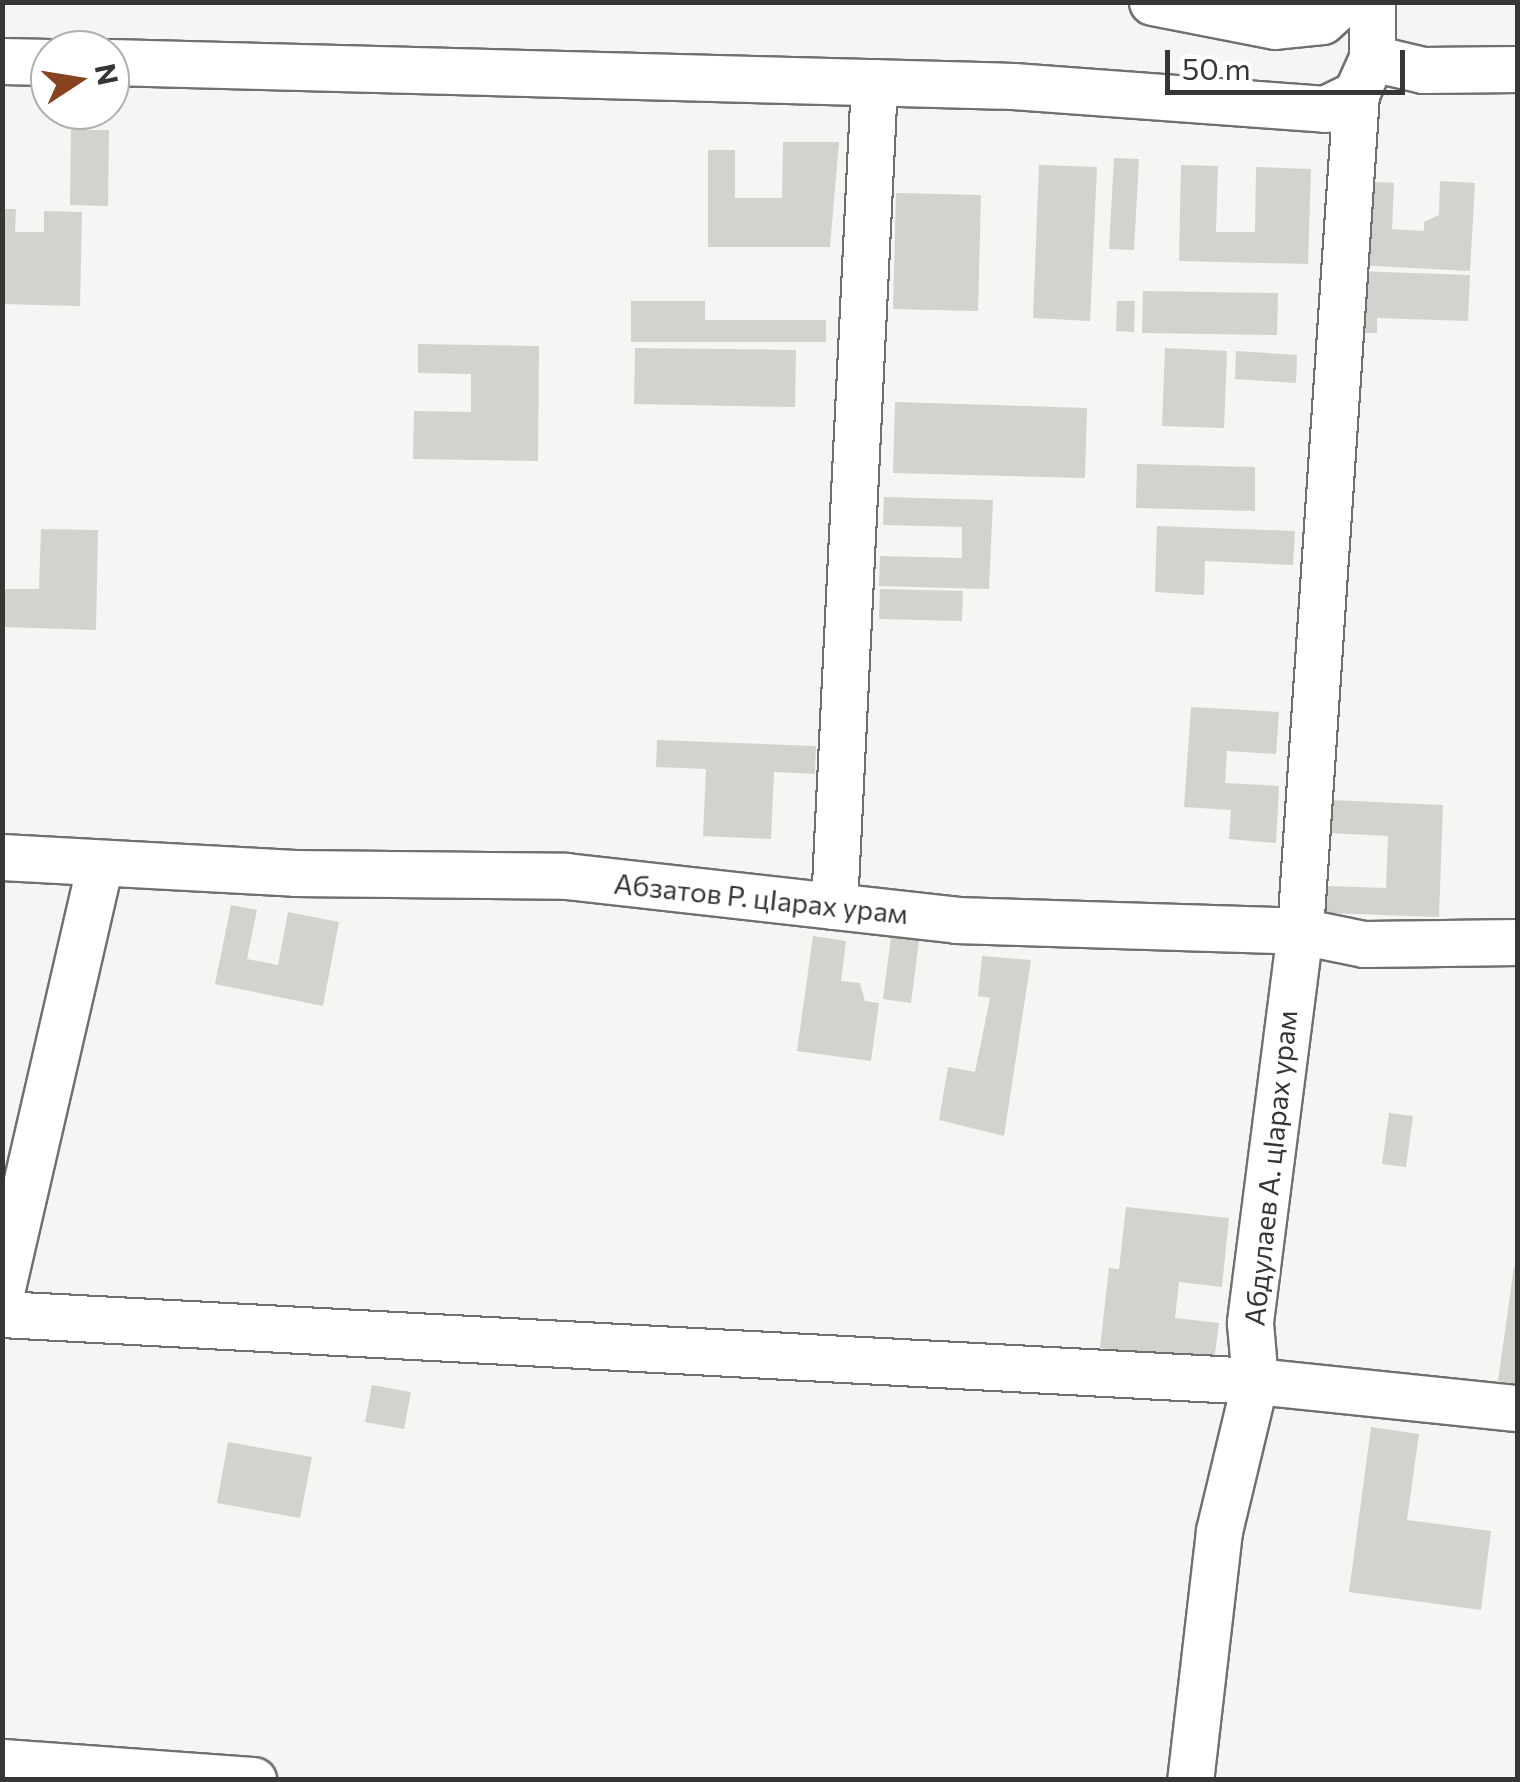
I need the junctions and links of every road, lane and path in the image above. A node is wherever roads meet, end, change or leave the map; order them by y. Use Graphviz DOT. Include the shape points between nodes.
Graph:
graph roads {
  1 [pos="1152,2"];
  2 [pos="1343,2"];
  3 [pos="1372,2"];
  4 [pos="2,61"];
  5 [pos="30,62"];
  6 [pos="130,63"];
  7 [pos="1518,68"];
  8 [pos="1364,76"];
  9 [pos="874,82"];
  10 [pos="2,857"];
  11 [pos="100,866"];
  12 [pos="834,906"];
  13 [pos="1300,931"];
  14 [pos="1518,942"];
  15 [pos="2,1288"];
  16 [pos="2,1314"];
  17 [pos="1255,1381"];
  18 [pos="1518,1408"];
  19 [pos="2,1762"];
  20 [pos="253,1780"];
  21 [pos="1190,1780"];
  1 -- 2 [label="street" via="1275,26 1322,21"];
  3 -- 8 [label="street, Абдулаев А. цIарах урам"];
  4 -- 5 [label="street"];
  6 -- 9 [label="street"];
  7 -- 8 [label="street"];
  8 -- 9 [label="street" via="1326,109"];
  8 -- 13 [label="street, Абдулаев А. цIарах урам"];
  9 -- 12 [label="street"];
  10 -- 11 [label="street, Абзатов Р. цIарах урам"];
  11 -- 12 [label="street, Абзатов Р. цIарах урам" via="566,876"];
  11 -- 15 [label="street"];
  12 -- 13 [label="street, Абзатов Р. цIарах урам" via="956,920"];
  13 -- 14 [label="street, Абзатов Р. цIарах урам" via="1364,944"];
  13 -- 17 [label="street, Абдулаев А. цIарах урам" via="1250,1323"];
  16 -- 17 [label="street"];
  17 -- 18 [label="street"];
  17 -- 21 [label="street, Абдулаев А. цIарах урам" via="1219,1532"];
  19 -- 20 [label="street"];
}
